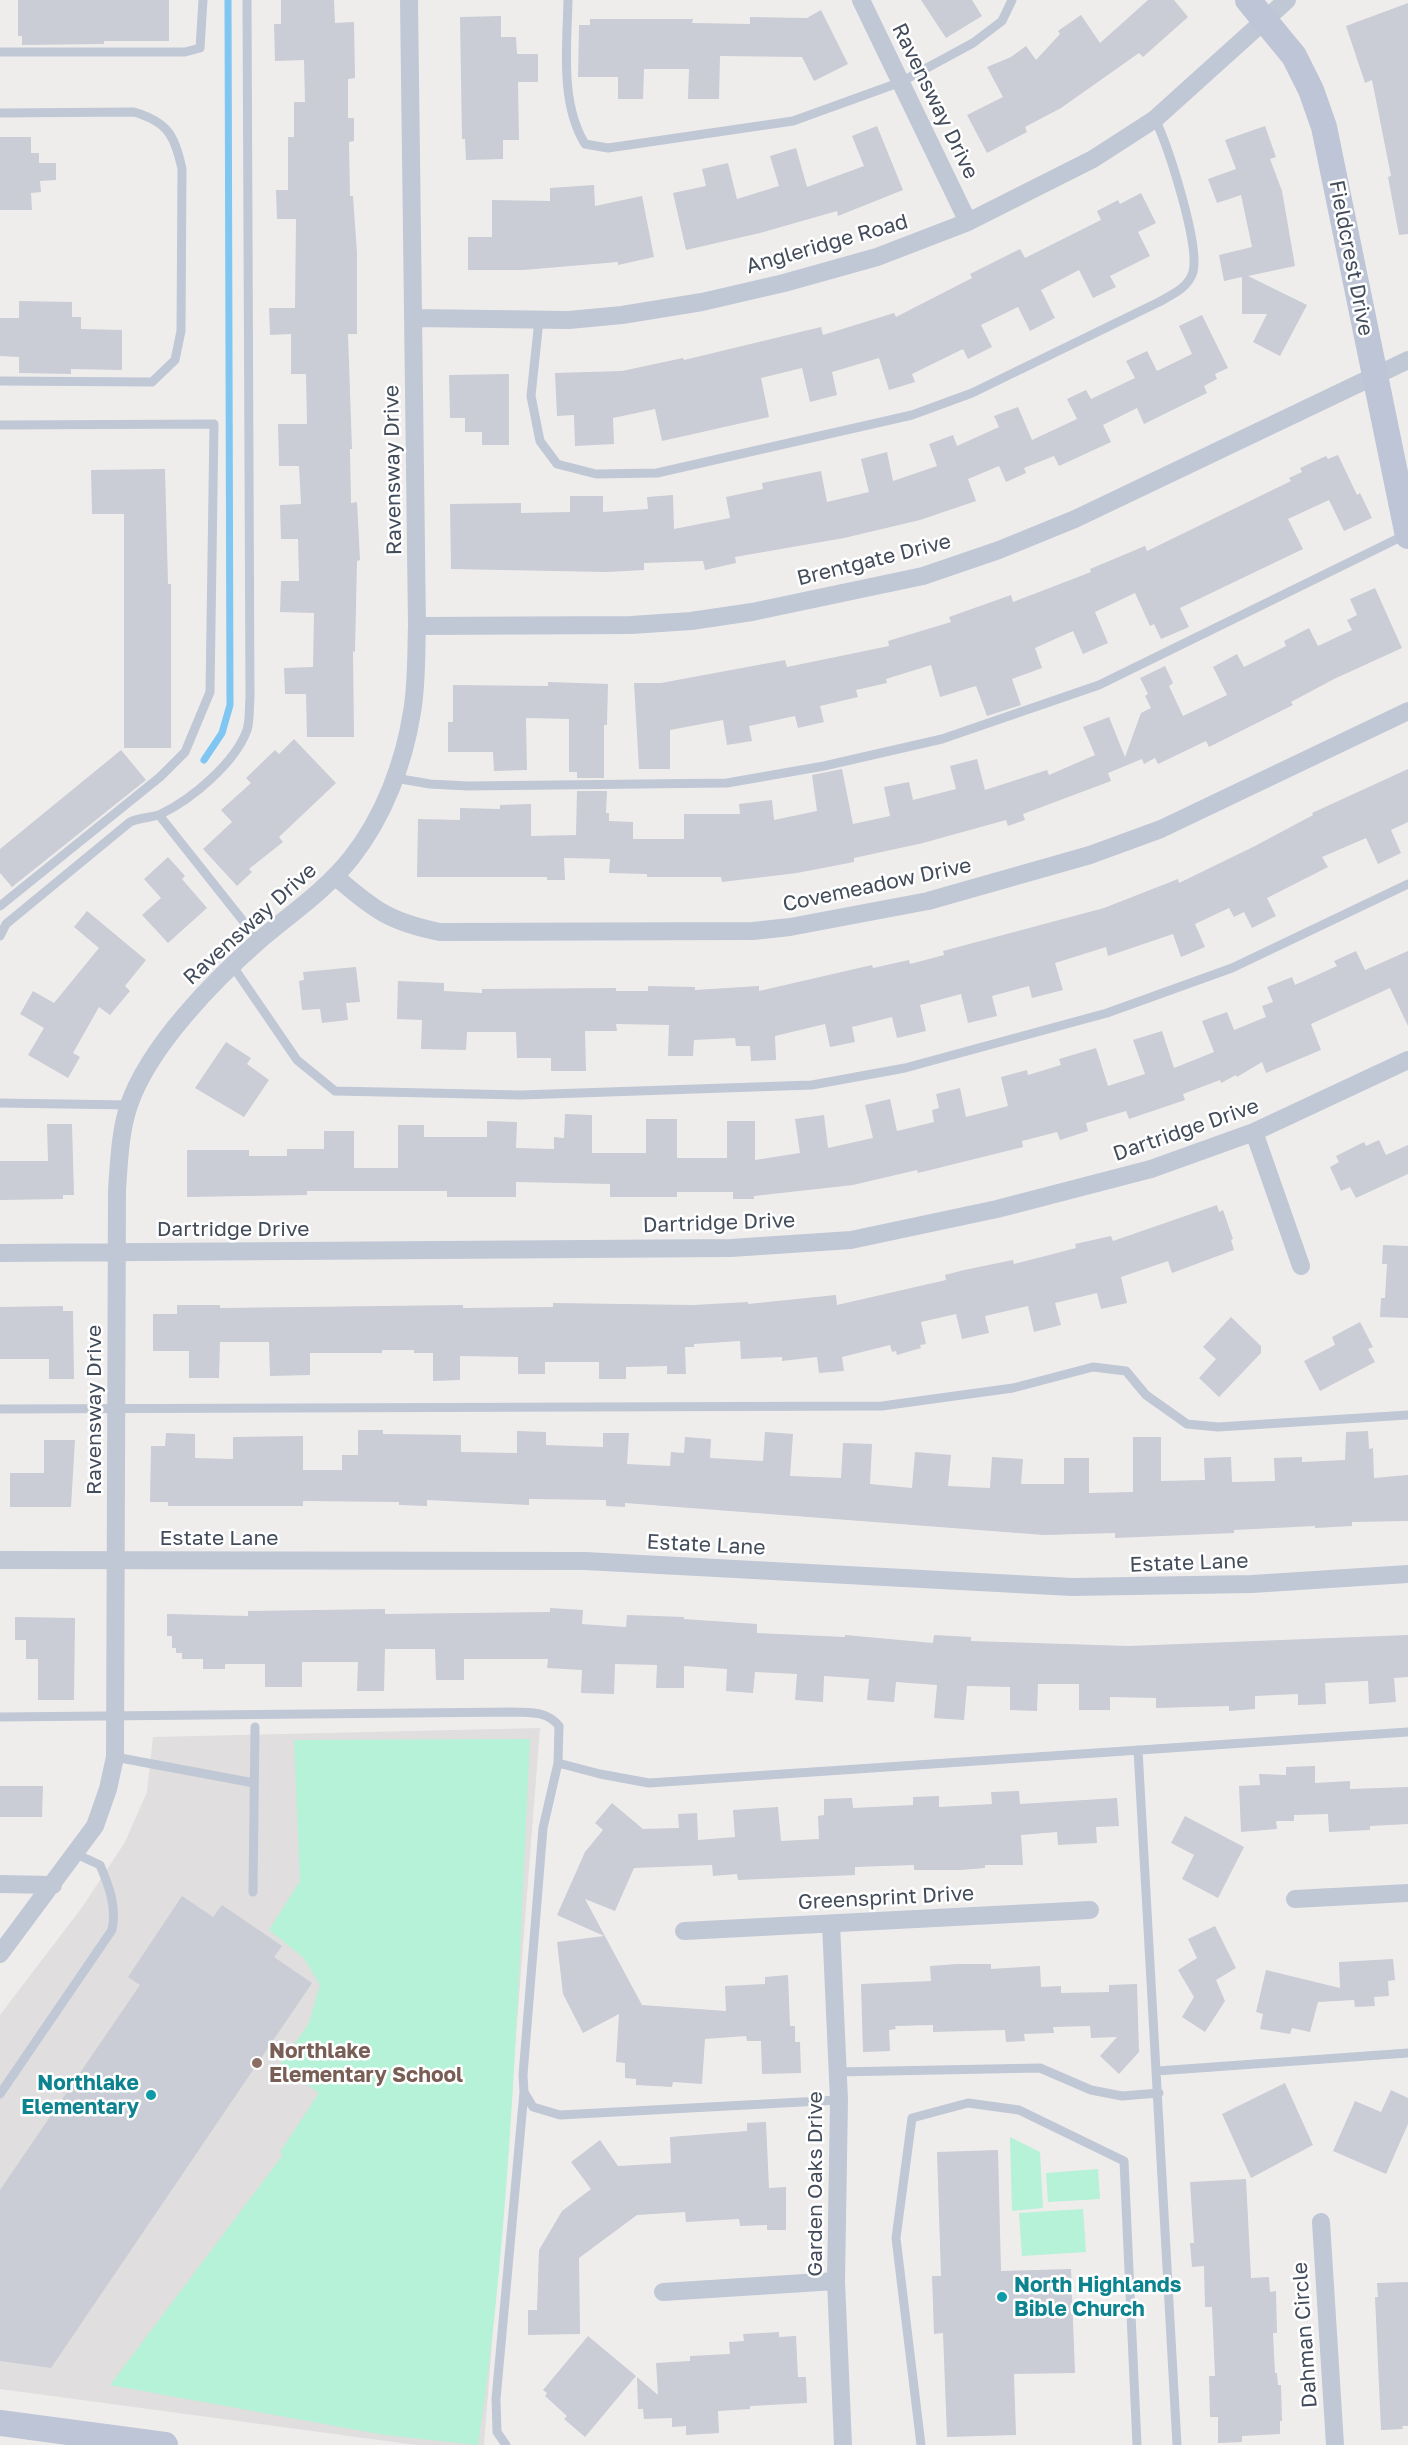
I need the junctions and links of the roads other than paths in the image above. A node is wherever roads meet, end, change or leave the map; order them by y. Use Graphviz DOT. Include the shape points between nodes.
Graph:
graph roads {
  1 [pos="203,0"];
  2 [pos="247,0"];
  3 [pos="410,0"];
  4 [pos="568,0"];
  5 [pos="861,0"];
  6 [pos="1012,0"];
  7 [pos="1287,0"];
  8 [pos="1256,9"];
  9 [pos="0,52"];
  10 [pos="901,82"];
  11 [pos="0,113"];
  12 [pos="1155,119"];
  13 [pos="968,222"];
  14 [pos="414,318"];
  15 [pos="539,320"];
  16 [pos="1408,360"];
  17 [pos="1374,376"];
  18 [pos="0,381"];
  19 [pos="0,425"];
  20 [pos="1408,535"];
  21 [pos="417,626"];
  22 [pos="1408,711"];
  23 [pos="395,778"];
  24 [pos="159,815"];
  25 [pos="336,877"];
  26 [pos="1408,884"];
  27 [pos="0,906"];
  28 [pos="0,936"];
  29 [pos="259,941"];
  30 [pos="232,965"];
  31 [pos="1408,1060"];
  32 [pos="0,1103"];
  33 [pos="129,1105"];
  34 [pos="1254,1132"];
  35 [pos="116,1252"];
  36 [pos="0,1253"];
  37 [pos="1301,1266"];
  38 [pos="117,1408"];
  39 [pos="0,1409"];
  40 [pos="1408,1415"];
  41 [pos="0,1560"];
  42 [pos="116,1560"];
  43 [pos="1408,1574"];
  44 [pos="117,1716"];
  45 [pos="0,1717"];
  46 [pos="255,1727"];
  47 [pos="1408,1732"];
  48 [pos="1138,1750"];
  49 [pos="115,1757"];
  50 [pos="558,1763"];
  51 [pos="254,1783"];
  52 [pos="76,1854"];
  53 [pos="0,1884"];
  54 [pos="52,1885"];
  55 [pos="253,1892"];
  56 [pos="1408,1893"];
  57 [pos="1295,1899"];
  58 [pos="1090,1910"];
  59 [pos="831,1924"];
  60 [pos="684,1931"];
  61 [pos="0,1954"];
  62 [pos="1408,2053"];
  63 [pos="1157,2071"];
  64 [pos="837,2072"];
  65 [pos="524,2092"];
  66 [pos="1158,2093"];
  67 [pos="0,2094"];
  68 [pos="839,2100"];
  69 [pos="1321,2222"];
  70 [pos="836,2281"];
  71 [pos="663,2292"];
  72 [pos="0,2423"];
  73 [pos="39,2437"];
  74 [pos="839,2444"];
  75 [pos="165,2445"];
  76 [pos="506,2445"];
  77 [pos="921,2445"];
  78 [pos="1137,2445"];
  79 [pos="1177,2445"];
  80 [pos="1335,2445"];
  1 -- 9 [label="lane" via="200,48 185,52"];
  2 -- 24 [label="lane" via="250,698 247,729 226,763 207,782"];
  3 -- 14 [label="street, Ravensway Drive"];
  4 -- 10 [label="lane" via="567,71 574,126 585,144 608,148 793,120"];
  5 -- 10 [label="street, Ravensway Drive"];
  6 -- 10 [label="lane" via="1002,21 973,43"];
  7 -- 8 [label="street, Angleridge Road"];
  8 -- 12 [label="street, Angleridge Road"];
  8 -- 17 [label="street, Fieldcrest Drive" via="1294,56 1324,127"];
  10 -- 13 [label="street, Ravensway Drive"];
  11 -- 18 [label="lane" via="134,112 164,126 176,143 182,169 181,332 175,360 152,382"];
  12 -- 13 [label="street, Angleridge Road" via="1093,159"];
  12 -- 15 [label="lane" via="1179,181 1191,245 1193,270 1185,286 1160,302 972,393 912,415 657,473 596,474 557,464 540,441 531,396"];
  13 -- 15 [label="street, Angleridge Road" via="877,258 784,284 622,315"];
  14 -- 15 [label="street, Angleridge Road"];
  14 -- 21 [label="street, Ravensway Drive"];
  16 -- 17 [label="street, Brentgate Drive"];
  17 -- 20 [label="street, Fieldcrest Drive"];
  17 -- 21 [label="street, Brentgate Drive" via="1075,519 923,576 691,621"];
  19 -- 27 [label="lane" via="214,424 210,692 184,752 160,777"];
  20 -- 23 [label="lane" via="1099,685 942,740 727,783 468,786"];
  21 -- 23 [label="street, Ravensway Drive" via="412,710"];
  22 -- 25 [label="street, Covemeadow Drive" via="1161,829 1090,855 928,901 790,927 753,931 440,932 407,926 378,913"];
  23 -- 25 [label="street, Ravensway Drive" via="380,813"];
  24 -- 28 [label="lane" via="142,816 130,822 6,924"];
  24 -- 29 [label="lane"];
  25 -- 29 [label="street, Ravensway Drive"];
  26 -- 30 [label="lane" via="1232,968 1107,1013 904,1068 812,1085 521,1095 335,1091 297,1060"];
  29 -- 30 [label="street, Ravensway Drive"];
  30 -- 33 [label="street, Ravensway Drive" via="165,1042"];
  31 -- 34 [label="street, Dartridge Drive"];
  32 -- 33 [label="lane"];
  33 -- 35 [label="street, Ravensway Drive" via="117,1190"];
  34 -- 35 [label="street, Dartridge Drive" via="1151,1169 997,1209 851,1240 731,1248"];
  34 -- 37 [label="street"];
  35 -- 36 [label="street, Dartridge Drive"];
  35 -- 38 [label="street, Ravensway Drive"];
  38 -- 39 [label="lane"];
  38 -- 40 [label="lane" via="882,1406 1013,1388 1093,1367 1126,1371 1146,1395 1187,1424 1218,1427"];
  38 -- 42 [label="street, Ravensway Drive"];
  41 -- 42 [label="street, Estate Lane"];
  42 -- 43 [label="street, Estate Lane" via="585,1561 1072,1587 1252,1584"];
  42 -- 44 [label="street, Ravensway Drive"];
  44 -- 45 [label="lane"];
  44 -- 49 [label="street, Ravensway Drive"];
  44 -- 50 [label="lane" via="541,1713 559,1726"];
  46 -- 51 [label="lane"];
  47 -- 48 [label="lane"];
  48 -- 50 [label="lane" via="649,1783"];
  48 -- 63 [label="lane"];
  49 -- 51 [label="lane"];
  49 -- 52 [label="street, Ravensway Drive" via="95,1826"];
  50 -- 65 [label="lane" via="543,1827"];
  51 -- 55 [label="lane"];
  52 -- 54 [label="street, Ravensway Drive"];
  52 -- 67 [label="lane" via="100,1864 110,1888 112,1930"];
  53 -- 54 [label="street"];
  54 -- 61 [label="street, Ravensway Drive"];
  56 -- 57 [label="street"];
  58 -- 59 [label="street, Greensprint Drive"];
  59 -- 60 [label="street, Greensprint Drive"];
  59 -- 64 [label="street, Garden Oaks Drive"];
  62 -- 63 [label="lane"];
  63 -- 66 [label="lane"];
  64 -- 66 [label="lane" via="1040,2068 1091,2090 1122,2096"];
  64 -- 68 [label="street, Garden Oaks Drive"];
  65 -- 68 [label="lane" via="533,2107 560,2115"];
  65 -- 76 [label="lane" via="496,2399 497,2432"];
  66 -- 79 [label="lane"];
  68 -- 70 [label="street, Garden Oaks Drive"];
  69 -- 80 [label="street, Dahman Circle"];
  70 -- 71 [label="street"];
  70 -- 74 [label="street, Garden Oaks Drive"];
  72 -- 73 [label="street"];
  73 -- 75 [label="street"];
  77 -- 78 [label="lane" via="897,2238 912,2118 968,2103 1019,2110 1124,2161"];
}
